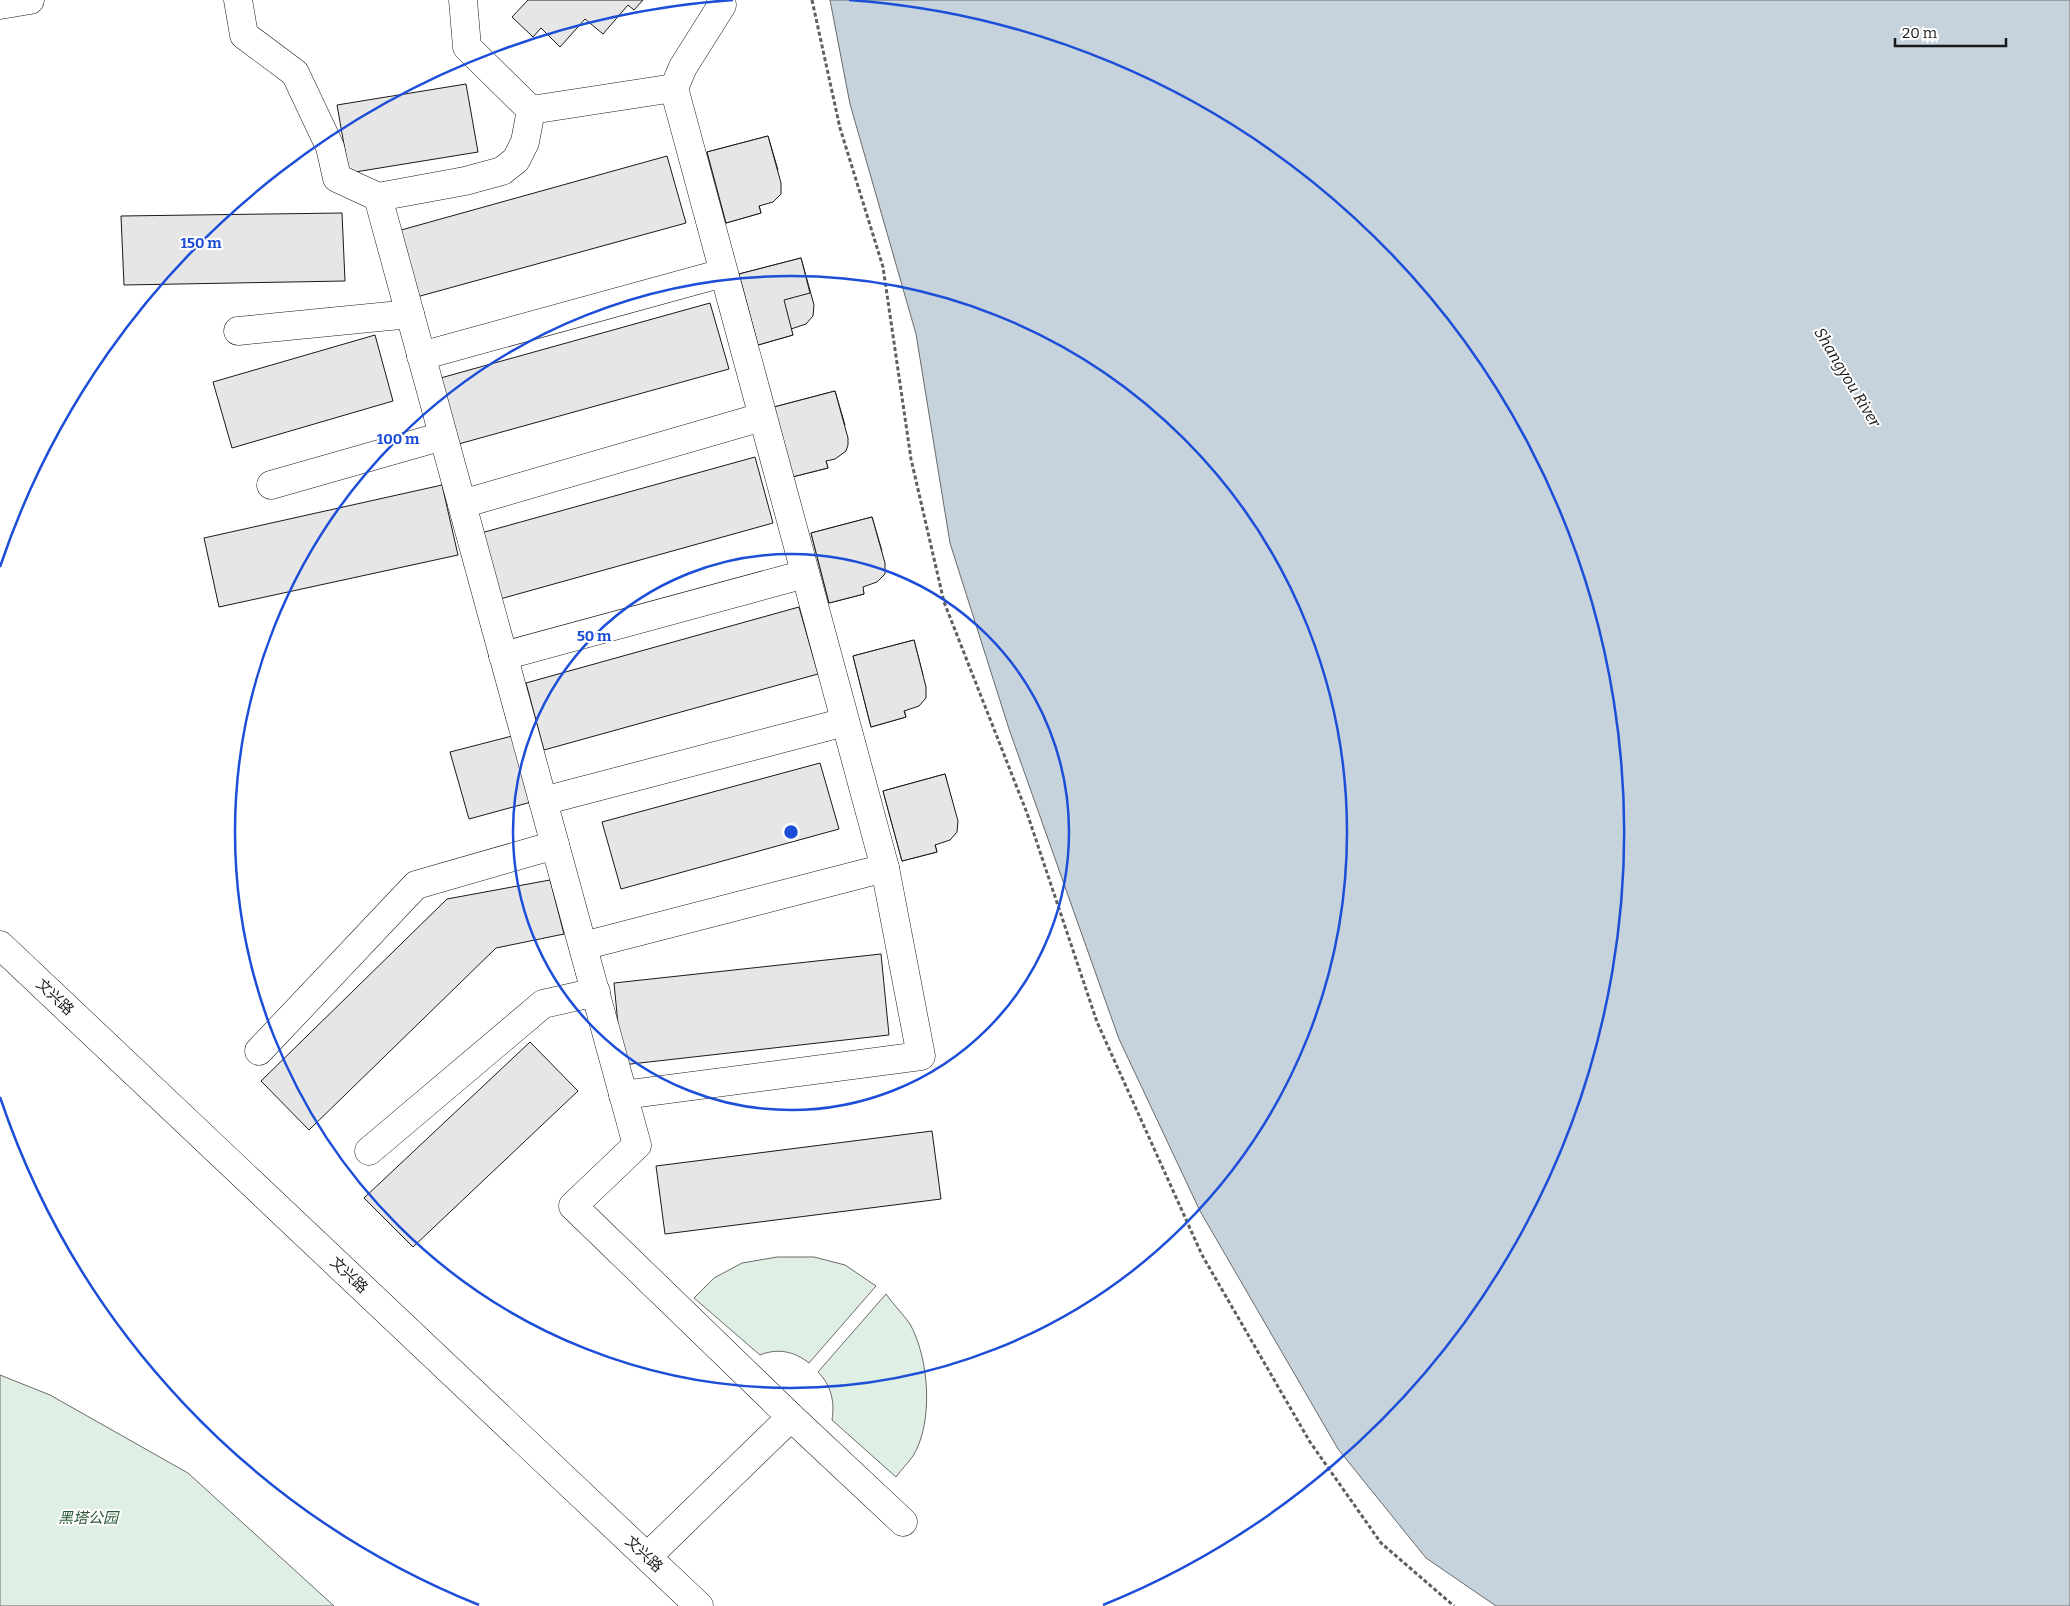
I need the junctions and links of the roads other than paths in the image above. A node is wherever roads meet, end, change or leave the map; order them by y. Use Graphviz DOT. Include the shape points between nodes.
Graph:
graph roads {
  1 [pos="30,0"];
  2 [pos="238,0"];
  3 [pos="462,0"];
  4 [pos="721,0"];
  5 [pos="0,5"];
  6 [pos="674,88"];
  7 [pos="531,110"];
  8 [pos="378,197"];
  9 [pos="723,272"];
  10 [pos="410,314"];
  11 [pos="238,331"];
  12 [pos="421,356"];
  13 [pos="762,417"];
  14 [pos="443,436"];
  15 [pos="271,485"];
  16 [pos="462,504"];
  17 [pos="805,574"];
  18 [pos="504,656"];
  19 [pos="846,722"];
  20 [pos="543,801"];
  21 [pos="555,845"];
  22 [pos="884,868"];
  23 [pos="0,945"];
  24 [pos="583,946"];
  25 [pos="596,992"];
  26 [pos="259,1051"];
  27 [pos="623,1095"];
  28 [pos="369,1151"];
  29 [pos="791,1417"];
  30 [pos="903,1522"];
  31 [pos="647,1557"];
  32 [pos="699,1606"];
  1 -- 5 [label="street"];
  2 -- 8 [label="street" via="244,35 295,73 330,147 337,178"];
  3 -- 7 [label="street" via="467,47"];
  4 -- 6 [label="street" via="722,5 683,67"];
  6 -- 7 [label="street"];
  6 -- 9 [label="street"];
  7 -- 8 [label="street" via="525,142 516,160 502,171"];
  8 -- 10 [label="street"];
  9 -- 12 [label="street"];
  9 -- 13 [label="street"];
  10 -- 11 [label="street"];
  10 -- 12 [label="street"];
  12 -- 14 [label="street"];
  13 -- 16 [label="street"];
  13 -- 17 [label="street"];
  14 -- 15 [label="street"];
  14 -- 16 [label="street"];
  16 -- 18 [label="street"];
  17 -- 18 [label="street"];
  17 -- 19 [label="street"];
  18 -- 20 [label="street"];
  19 -- 20 [label="street"];
  19 -- 22 [label="street"];
  20 -- 21 [label="street"];
  21 -- 24 [label="street"];
  21 -- 26 [label="street" via="416,885"];
  22 -- 24 [label="street"];
  22 -- 27 [label="street" via="921,1056"];
  23 -- 31 [label="street, 文兴路"];
  24 -- 25 [label="street"];
  25 -- 27 [label="street"];
  25 -- 28 [label="street" via="543,1004"];
  27 -- 29 [label="street" via="637,1145 573,1206"];
  29 -- 30 [label="street"];
  29 -- 31 [label="street"];
  31 -- 32 [label="street, 文兴路"];
}
